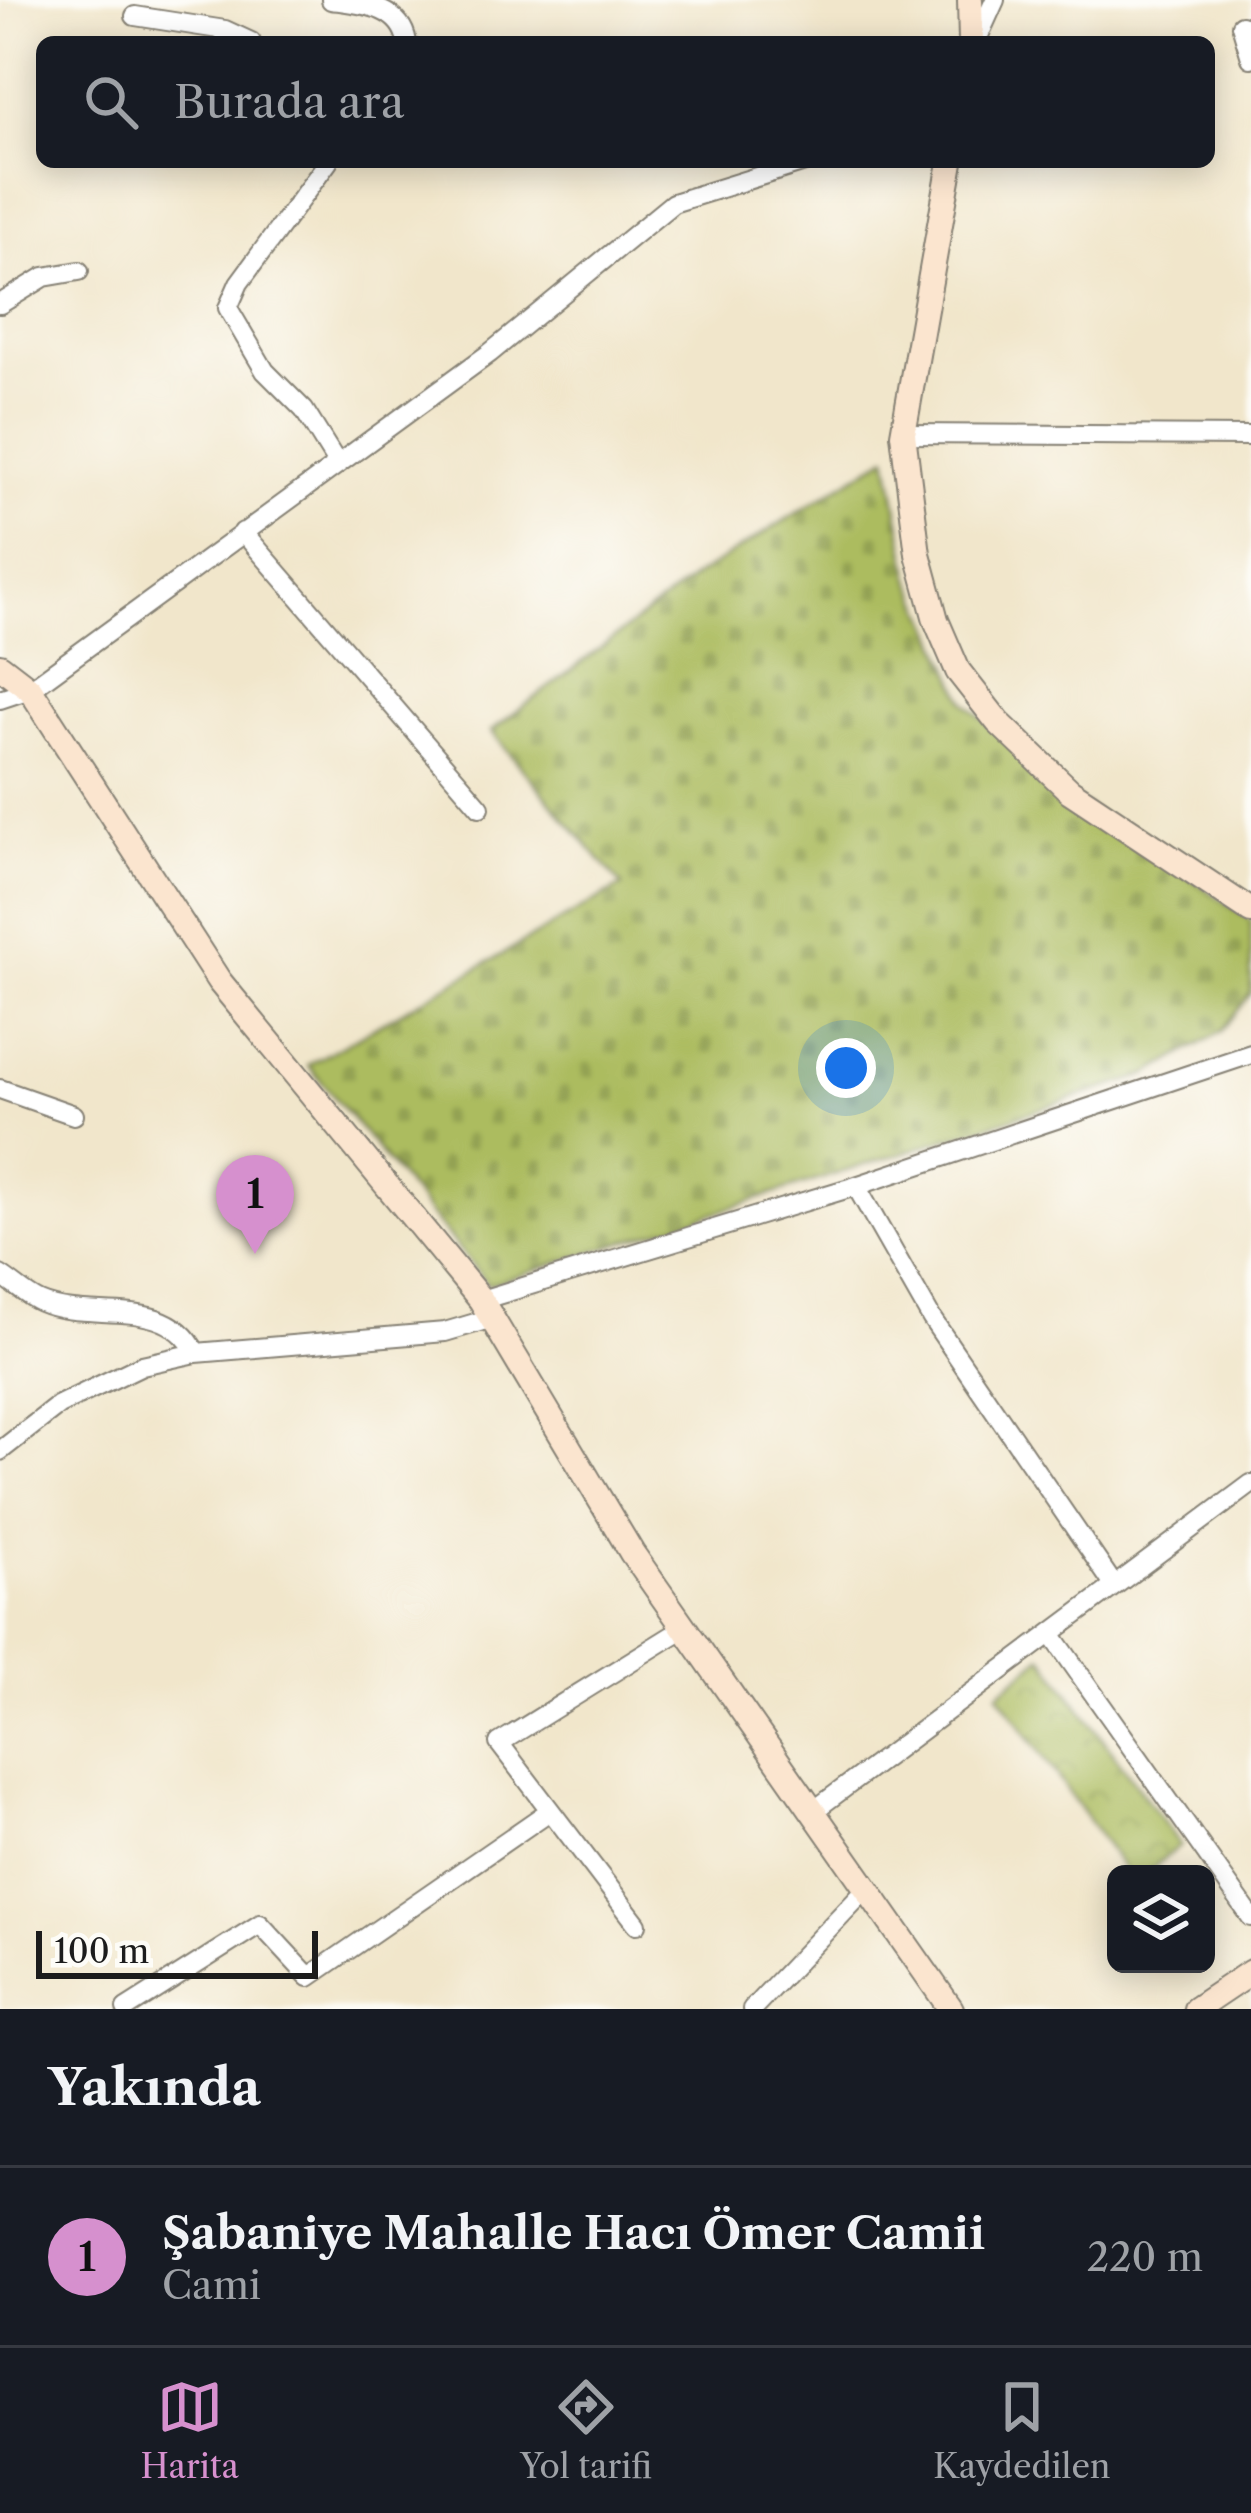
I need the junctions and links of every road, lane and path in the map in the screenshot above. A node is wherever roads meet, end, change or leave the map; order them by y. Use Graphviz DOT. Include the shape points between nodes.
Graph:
graph roads {
  1 [pos="332,0"];
  2 [pos="970,0"];
  3 [pos="995,0"];
  4 [pos="135,16"];
  5 [pos="1241,25"];
  6 [pos="237,36"];
  7 [pos="405,36"];
  8 [pos="973,36"];
  9 [pos="976,36"];
  10 [pos="1251,58"];
  11 [pos="324,168"];
  12 [pos="795,168"];
  13 [pos="950,168"];
  14 [pos="79,271"];
  15 [pos="0,304"];
  16 [pos="903,434"];
  17 [pos="1251,436"];
  18 [pos="337,463"];
  19 [pos="243,532"];
  20 [pos="0,666"];
  21 [pos="30,689"];
  22 [pos="0,699"];
  23 [pos="480,807"];
  24 [pos="1251,911"];
  25 [pos="1251,1054"];
  26 [pos="0,1089"];
  27 [pos="74,1115"];
  28 [pos="856,1186"];
  29 [pos="0,1275"];
  30 [pos="485,1310"];
  31 [pos="196,1353"];
  32 [pos="0,1450"];
  33 [pos="1251,1484"];
  34 [pos="1113,1584"];
  35 [pos="686,1627"];
  36 [pos="1052,1634"];
  37 [pos="816,1809"];
  38 [pos="548,1812"];
  39 [pos="866,1890"];
  40 [pos="1251,1917"];
  41 [pos="638,1924"];
  42 [pos="1251,1972"];
  43 [pos="127,2009"];
  44 [pos="752,2009"];
  45 [pos="951,2009"];
  46 [pos="1196,2009"];
  1 -- 7 [label="street" via="380,9"];
  2 -- 8 [label="street"];
  3 -- 9 [label="street"];
  4 -- 6 [label="street"];
  5 -- 10 [label="street"];
  11 -- 18 [label="street" via="228,308"];
  12 -- 18 [label="street" via="673,202 490,353"];
  13 -- 16 [label="street"];
  14 -- 15 [label="street" via="44,277"];
  16 -- 17 [label="street"];
  16 -- 24 [label="street" via="918,554 958,671 1070,791"];
  18 -- 19 [label="street"];
  19 -- 21 [label="street"];
  19 -- 23 [label="street"];
  20 -- 21 [label="street"];
  21 -- 22 [label="street"];
  21 -- 30 [label="street" via="219,981"];
  25 -- 28 [label="street"];
  26 -- 27 [label="street"];
  28 -- 30 [label="street"];
  28 -- 34 [label="street" via="932,1319"];
  29 -- 31 [label="street" via="42,1303 172,1325"];
  30 -- 31 [label="street" via="445,1332"];
  30 -- 35 [label="street"];
  31 -- 32 [label="street" via="142,1365 59,1405"];
  33 -- 34 [label="street"];
  34 -- 36 [label="street"];
  35 -- 37 [label="street"];
  35 -- 38 [label="street" via="499,1743"];
  36 -- 37 [label="street"];
  36 -- 40 [label="street"];
  37 -- 39 [label="street"];
  38 -- 41 [label="street"];
  38 -- 43 [label="street" via="309,1977 260,1924"];
  39 -- 44 [label="street"];
  39 -- 45 [label="street"];
  42 -- 46 [label="street"];
}
